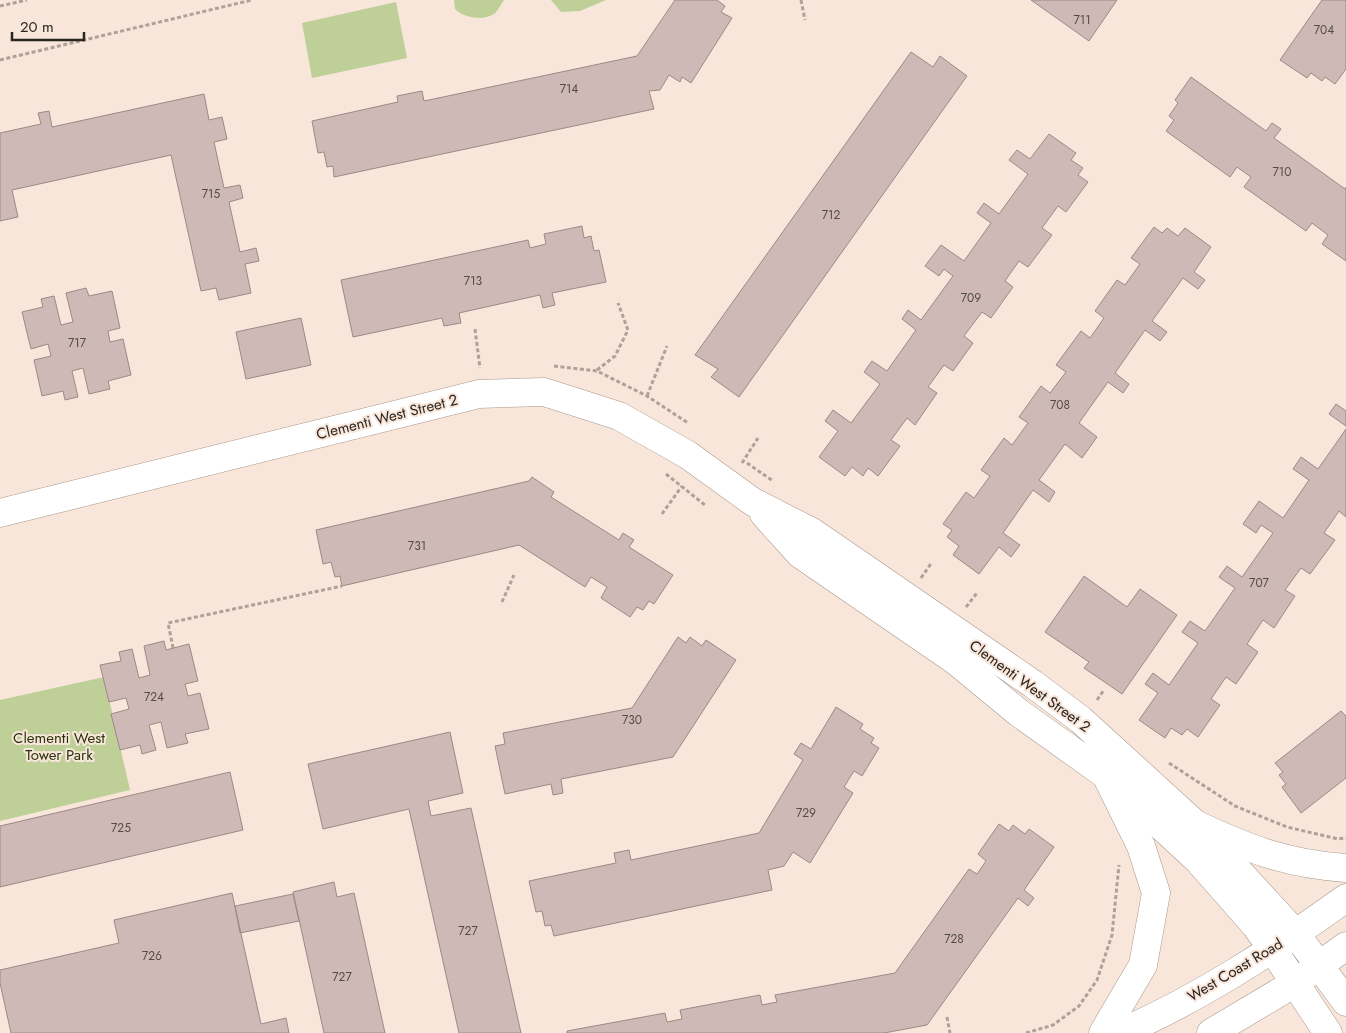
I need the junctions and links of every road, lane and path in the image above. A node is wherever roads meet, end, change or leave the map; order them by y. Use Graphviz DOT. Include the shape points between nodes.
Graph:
graph roads {
  1 [pos="27,0"];
  2 [pos="252,0"];
  3 [pos="800,0"];
  4 [pos="0,6"];
  5 [pos="805,20"];
  6 [pos="0,60"];
  7 [pos="618,303"];
  8 [pos="475,329"];
  9 [pos="667,346"];
  10 [pos="552,366"];
  11 [pos="597,370"];
  12 [pos="480,374"];
  13 [pos="647,396"];
  14 [pos="690,424"];
  15 [pos="737,456"];
  16 [pos="660,470"];
  17 [pos="776,483"];
  18 [pos="682,487"];
  19 [pos="753,502"];
  20 [pos="704,505"];
  21 [pos="0,513"];
  22 [pos="662,514"];
  23 [pos="932,562"];
  24 [pos="514,575"];
  25 [pos="918,582"];
  26 [pos="342,586"];
  27 [pos="977,593"];
  28 [pos="502,602"];
  29 [pos="962,614"];
  30 [pos="173,648"];
  31 [pos="1164,759"];
  32 [pos="1106,775"];
  33 [pos="1195,824"];
  34 [pos="1346,838"];
  35 [pos="1117,858"];
  36 [pos="1346,868"];
  37 [pos="1346,898"];
  38 [pos="1295,933"];
  39 [pos="1346,946"];
  40 [pos="1272,950"];
  41 [pos="1321,966"];
  42 [pos="1295,983"];
  43 [pos="1346,1002"];
  44 [pos="947,1017"];
  45 [pos="950,1033"];
  46 [pos="1026,1033"];
  47 [pos="1103,1033"];
  48 [pos="1120,1033"];
  49 [pos="1211,1033"];
  50 [pos="1328,1033"];
  1 -- 4 [label="path"];
  2 -- 6 [label="path"];
  3 -- 5 [label="path"];
  7 -- 11 [label="path" via="628,330 615,356"];
  8 -- 12 [label="path"];
  9 -- 13 [label="path"];
  10 -- 11 [label="path"];
  11 -- 13 [label="path"];
  13 -- 14 [label="path"];
  15 -- 17 [label="path"];
  16 -- 18 [label="path"];
  18 -- 20 [label="path"];
  18 -- 22 [label="path"];
  19 -- 21 [label="street, Clementi West Street 2" via="688,456 619,416 544,392 510,392 479,394"];
  19 -- 32 [label="street, Clementi West Street 2" via="800,554 956,661"];
  19 -- 33 [label="street, Clementi West Street 2" via="812,532 1041,690 1108,744"];
  23 -- 25 [label="path"];
  24 -- 28 [label="path"];
  26 -- 30 [label="path" via="168,623"];
  27 -- 29 [label="path"];
  31 -- 34 [label="path" via="1235,806 1287,827"];
  32 -- 40 [label="street, Clementi West Street 2" via="1198,860 1256,926"];
  32 -- 47 [label="street" via="1141,846 1156,893 1143,965"];
  33 -- 36 [label="street" via="1271,856 1311,865"];
  33 -- 38 [label="street, Clementi West Street 2"];
  35 -- 46 [label="path" via="1119,867 1112,935 1097,980 1079,1006 1053,1025"];
  37 -- 38 [label="street, West Coast Road"];
  38 -- 40 [label="street, West Coast Road"];
  38 -- 41 [label="street, Clementi West Street 2"];
  39 -- 41 [label="street"];
  40 -- 42 [label="street, Clementi West Street 2"];
  40 -- 48 [label="street, West Coast Road"];
  41 -- 42 [label="street"];
  41 -- 43 [label="street, Clementi West Street 2"];
  42 -- 49 [label="street"];
  42 -- 50 [label="street, Clementi West Street 2"];
  44 -- 45 [label="path"];
}
